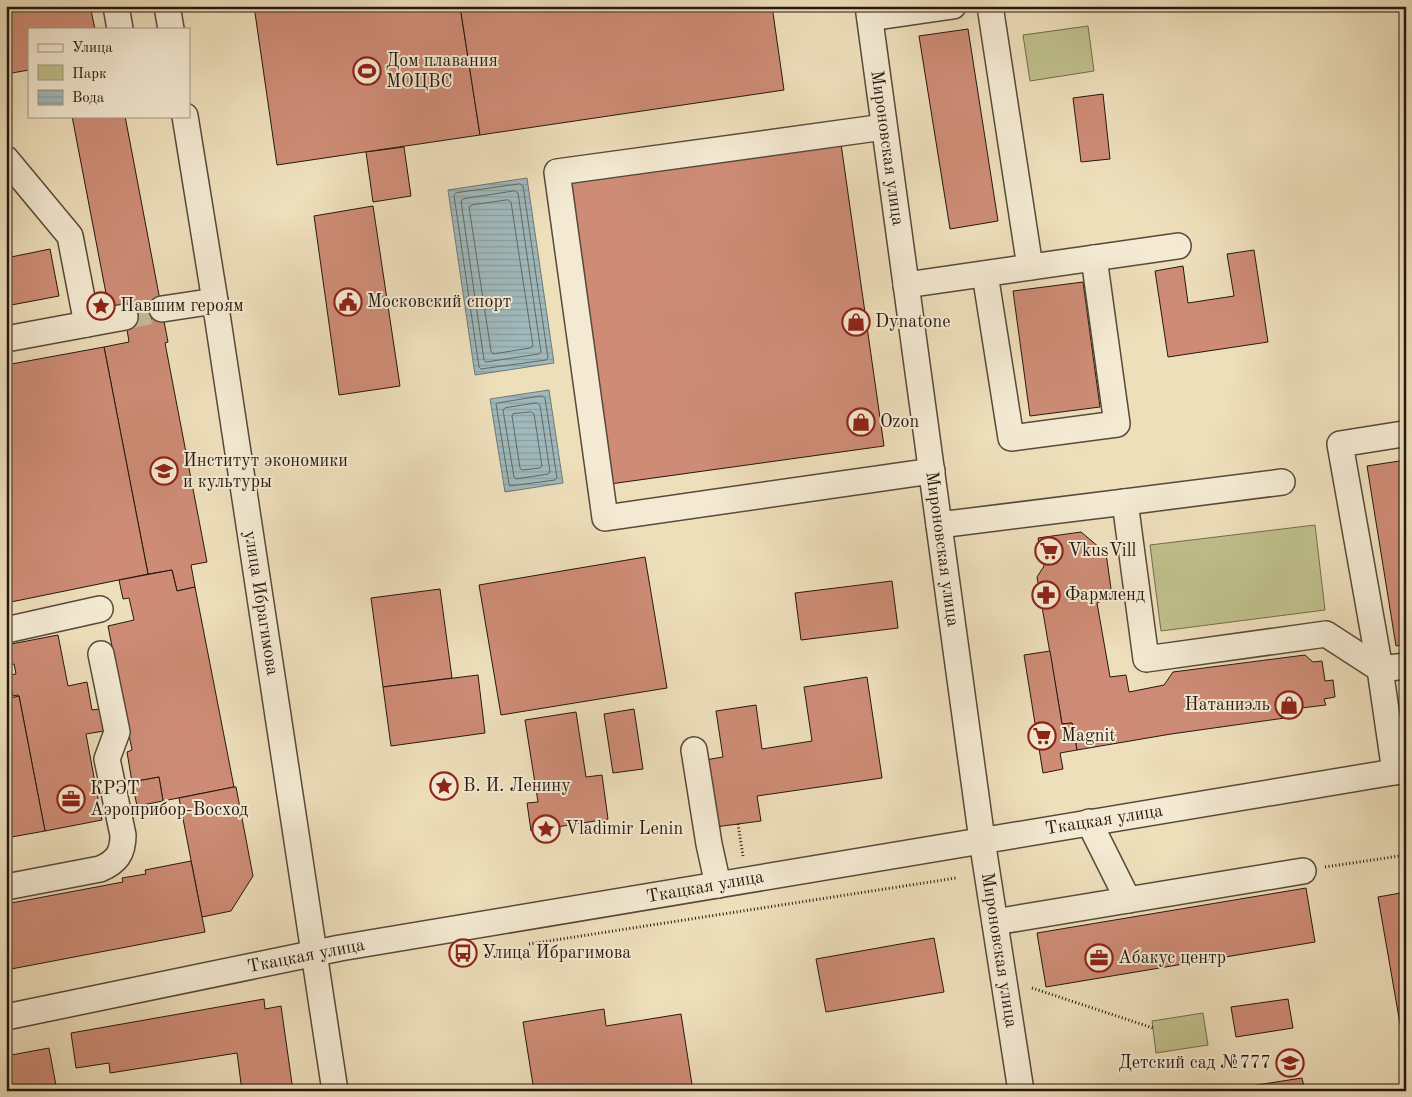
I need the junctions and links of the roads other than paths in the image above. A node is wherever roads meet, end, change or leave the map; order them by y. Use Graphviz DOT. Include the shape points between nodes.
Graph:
graph roads {
  1 [pos="116,6"];
  2 [pos="167,6"];
  3 [pos="953,6"];
  4 [pos="990,6"];
  5 [pos="869,12"];
  6 [pos="120,28"];
  7 [pos="171,28"];
  8 [pos="185,118"];
  9 [pos="884,127"];
  10 [pos="6,159"];
  11 [pos="1178,246"];
  12 [pos="1094,258"];
  13 [pos="1030,267"];
  14 [pos="985,274"];
  15 [pos="906,285"];
  16 [pos="215,301"];
  17 [pos="162,309"];
  18 [pos="125,317"];
  19 [pos="87,324"];
  20 [pos="6,339"];
  21 [pos="1403,434"];
  22 [pos="932,471"];
  23 [pos="1282,482"];
  24 [pos="1124,502"];
  25 [pos="939,525"];
  26 [pos="100,609"];
  27 [pos="6,630"];
  28 [pos="101,654"];
  29 [pos="1406,666"];
  30 [pos="1380,669"];
  31 [pos="694,750"];
  32 [pos="1400,771"];
  33 [pos="1089,822"];
  34 [pos="982,840"];
  35 [pos="1302,871"];
  36 [pos="718,885"];
  37 [pos="6,887"];
  38 [pos="1128,900"];
  39 [pos="995,922"];
  40 [pos="314,954"];
  41 [pos="6,1017"];
  42 [pos="335,1091"];
  43 [pos="1021,1091"];
  1 -- 6 [label="street"];
  2 -- 7 [label="street"];
  3 -- 5 [label="street"];
  4 -- 13 [label="street"];
  5 -- 9 [label="street, Мироновская улица"];
  8 -- 16 [label="street, улица Ибрагимова"];
  9 -- 15 [label="street, Мироновская улица"];
  9 -- 22 [label="street" via="557,172 605,518"];
  10 -- 19 [label="street" via="70,236"];
  11 -- 12 [label="street"];
  12 -- 13 [label="street"];
  12 -- 14 [label="street" via="1117,424 1011,438"];
  13 -- 14 [label="street"];
  14 -- 15 [label="street"];
  15 -- 22 [label="street, Мироновская улица"];
  16 -- 17 [label="street"];
  16 -- 40 [label="street, улица Ибрагимова"];
  18 -- 19 [label="street"];
  19 -- 20 [label="street"];
  21 -- 30 [label="street" via="1340,444"];
  22 -- 25 [label="street, Мироновская улица"];
  23 -- 24 [label="street"];
  24 -- 25 [label="street"];
  24 -- 30 [label="street" via="1146,659 1326,634"];
  25 -- 34 [label="street, Мироновская улица"];
  26 -- 27 [label="street"];
  28 -- 37 [label="street" via="116,732 107,759 123,835 120,852 115,860 100,868"];
  29 -- 30 [label="street"];
  30 -- 32 [label="street"];
  31 -- 36 [label="street"];
  32 -- 33 [label="street, Ткацкая улица"];
  33 -- 34 [label="street, Ткацкая улица"];
  33 -- 38 [label="street"];
  34 -- 36 [label="street, Ткацкая улица"];
  34 -- 39 [label="street, Мироновская улица"];
  35 -- 38 [label="street"];
  36 -- 40 [label="street, Ткацкая улица"];
  38 -- 39 [label="street"];
  39 -- 43 [label="street, Мироновская улица"];
  40 -- 41 [label="street, Ткацкая улица"];
  40 -- 42 [label="street, улица Ибрагимова"];
}
